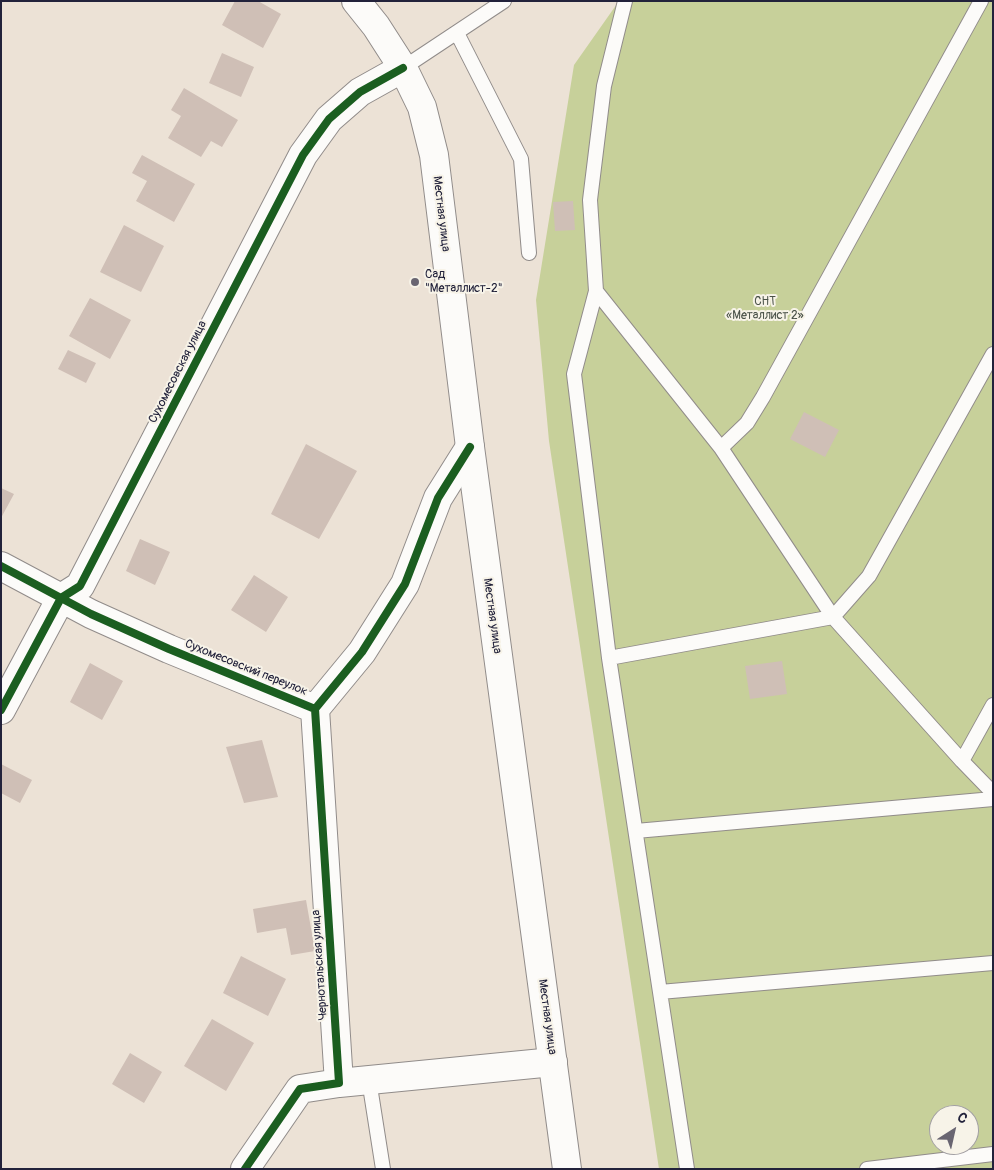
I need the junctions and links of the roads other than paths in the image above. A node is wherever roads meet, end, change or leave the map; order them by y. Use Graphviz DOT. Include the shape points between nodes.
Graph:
graph roads {
  1 [pos="356,1"];
  2 [pos="504,1"];
  3 [pos="625,1"];
  4 [pos="981,1"];
  5 [pos="457,33"];
  6 [pos="403,68"];
  7 [pos="529,253"];
  8 [pos="596,291"];
  9 [pos="993,354"];
  10 [pos="470,447"];
  11 [pos="721,448"];
  12 [pos="1,566"];
  13 [pos="61,598"];
  14 [pos="833,617"];
  15 [pos="609,658"];
  16 [pos="993,704"];
  17 [pos="315,709"];
  18 [pos="1,710"];
  19 [pos="962,761"];
  20 [pos="993,793"];
  21 [pos="993,798"];
  22 [pos="636,831"];
  23 [pos="993,963"];
  24 [pos="660,992"];
  25 [pos="553,1062"];
  26 [pos="369,1080"];
  27 [pos="339,1083"];
  28 [pos="993,1154"];
  29 [pos="245,1169"];
  30 [pos="382,1169"];
  31 [pos="567,1169"];
  32 [pos="688,1169"];
  33 [pos="867,1169"];
  1 -- 6 [label="street, Местная улица"];
  2 -- 5 [label="lane"];
  3 -- 8 [label="lane" via="604,86 590,200"];
  4 -- 11 [label="lane" via="763,397 747,422"];
  5 -- 6 [label="lane"];
  5 -- 7 [label="lane" via="521,159"];
  6 -- 10 [label="street, Местная улица" via="422,107 434,156"];
  6 -- 13 [label="street, Сухомесовская улица" via="360,92 329,120 303,155 80,586"];
  8 -- 11 [label="lane"];
  8 -- 15 [label="lane" via="574,374"];
  9 -- 14 [label="lane" via="869,576"];
  10 -- 17 [label="street, Сухомесовский переулок" via="438,498 405,584 362,652"];
  10 -- 25 [label="street, Местная улица"];
  11 -- 14 [label="lane"];
  12 -- 13 [label="street, Сухомесовский переулок"];
  13 -- 17 [label="street, Сухомесовский переулок" via="169,649"];
  13 -- 18 [label="street, Сухомесовская улица"];
  14 -- 15 [label="lane"];
  14 -- 19 [label="lane"];
  15 -- 22 [label="lane"];
  16 -- 19 [label="lane"];
  17 -- 27 [label="street, Чернотальская улица"];
  19 -- 20 [label="lane"];
  21 -- 22 [label="lane"];
  22 -- 24 [label="lane"];
  23 -- 24 [label="lane"];
  24 -- 32 [label="lane"];
  25 -- 26 [label="street"];
  25 -- 31 [label="street, Местная улица"];
  26 -- 27 [label="street"];
  26 -- 30 [label="lane"];
  27 -- 29 [label="street" via="300,1089"];
  28 -- 33 [label="lane"];
}
